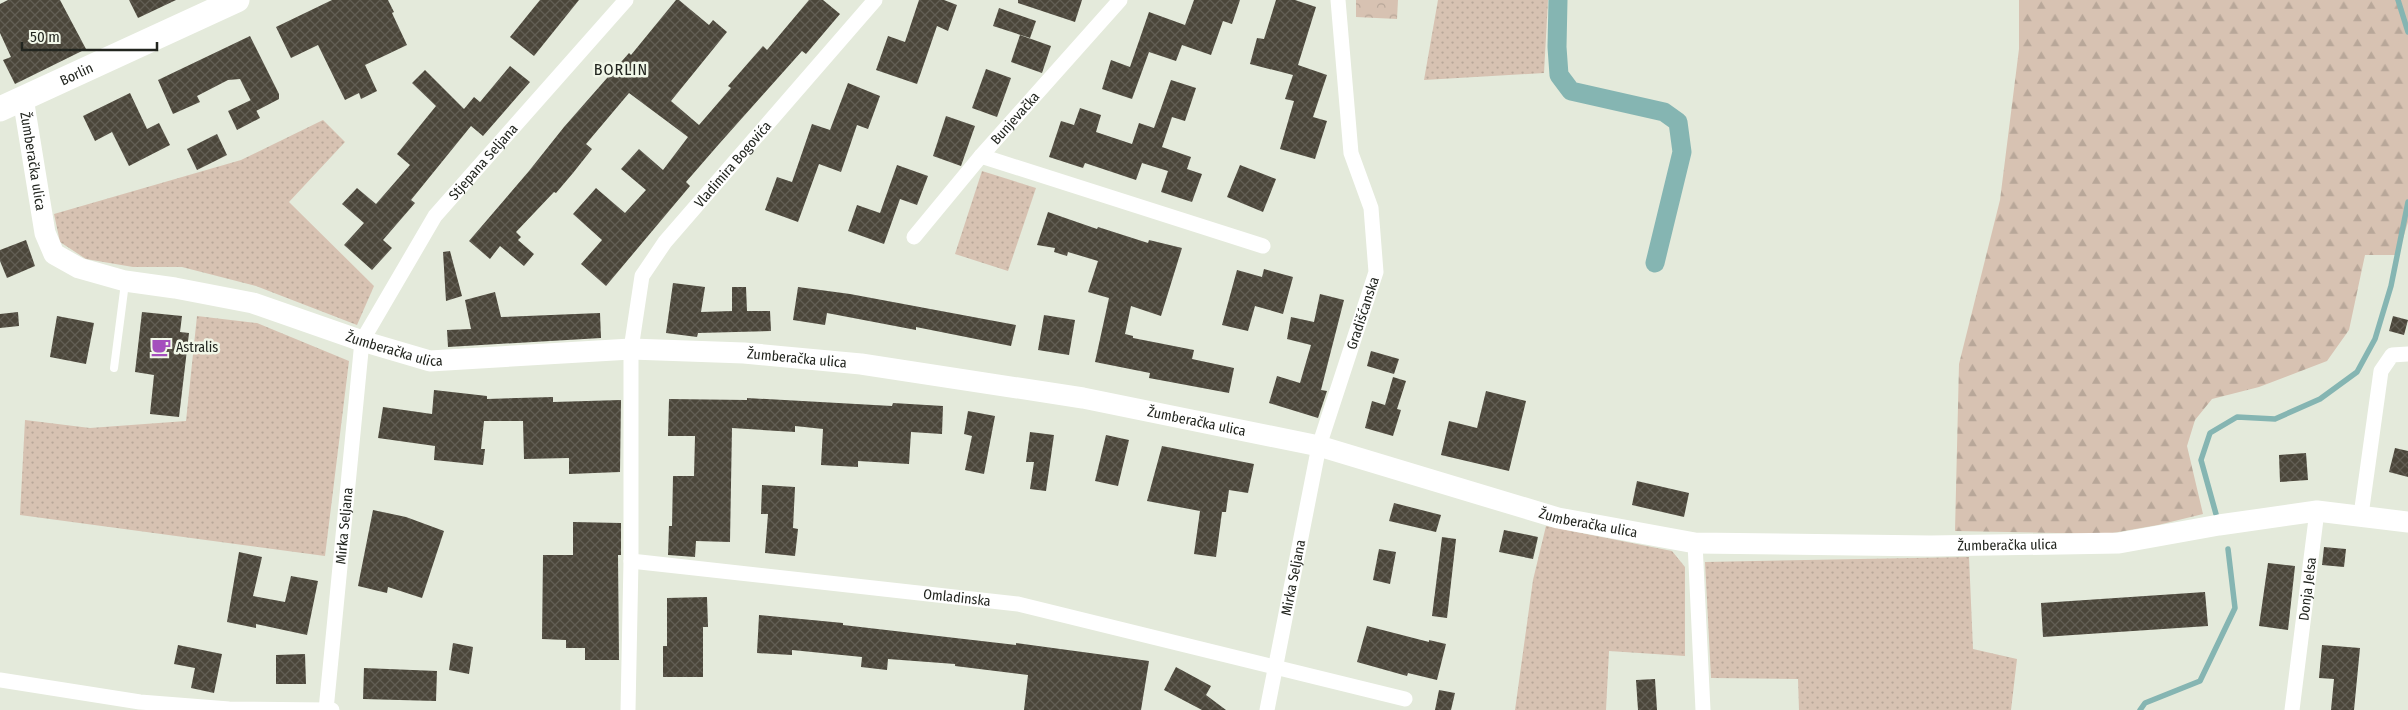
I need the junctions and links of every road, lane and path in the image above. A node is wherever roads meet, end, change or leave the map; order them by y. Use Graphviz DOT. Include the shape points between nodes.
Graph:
graph roads {
  1 [pos="237,0"];
  2 [pos="626,0"];
  3 [pos="874,0"];
  4 [pos="1120,0"];
  5 [pos="1338,0"];
  6 [pos="6,105"];
  7 [pos="981,156"];
  8 [pos="914,237"];
  9 [pos="1263,246"];
  10 [pos="125,281"];
  11 [pos="362,341"];
  12 [pos="631,349"];
  13 [pos="2408,354"];
  14 [pos="114,368"];
  15 [pos="1319,446"];
  16 [pos="2317,511"];
  17 [pos="2361,515"];
  18 [pos="2408,522"];
  19 [pos="1695,543"];
  20 [pos="631,561"];
  21 [pos="1276,668"];
  22 [pos="0,680"];
  23 [pos="1405,699"];
  24 [pos="326,710"];
  25 [pos="332,710"];
  26 [pos="628,710"];
  27 [pos="1267,710"];
  28 [pos="1702,710"];
  29 [pos="2292,710"];
  1 -- 6 [label="main road, Borlin"];
  2 -- 11 [label="street, Stjepana Seljana" via="435,216"];
  3 -- 12 [label="street, Vladimira Bogovića" via="665,242 642,276"];
  4 -- 7 [label="street, Bunjevačka"];
  5 -- 15 [label="street, Gradišćanska" via="1351,153 1371,208 1376,272"];
  6 -- 10 [label="main road, Žumberačka ulica" via="54,254 79,268"];
  7 -- 8 [label="street, Bunjevačka"];
  7 -- 9 [label="street"];
  10 -- 11 [label="main road, Žumberačka ulica" via="253,303"];
  10 -- 14 [label="lane"];
  11 -- 12 [label="main road, Žumberačka ulica" via="430,361"];
  11 -- 24 [label="street, Mirka Seljana"];
  12 -- 15 [label="main road, Žumberačka ulica" via="744,352 861,364 1083,398"];
  12 -- 20 [label="street, Vladimira Bogovića"];
  13 -- 17 [label="street" via="2392,355 2381,371"];
  15 -- 19 [label="main road, Žumberačka ulica" via="1558,518"];
  15 -- 21 [label="street, Mirka Seljana"];
  16 -- 17 [label="main road"];
  16 -- 19 [label="main road, Žumberačka ulica" via="2119,543 1931,546"];
  16 -- 29 [label="street, Donja Jelsa"];
  17 -- 18 [label="main road"];
  19 -- 28 [label="street"];
  20 -- 21 [label="street, Omladinska" via="1018,604"];
  20 -- 26 [label="street, Vladimira Bogovića"];
  21 -- 23 [label="street, Omladinska"];
  21 -- 27 [label="street, Mirka Seljana"];
  22 -- 24 [label="street" via="140,702 229,709"];
  24 -- 25 [label="street"];
}
